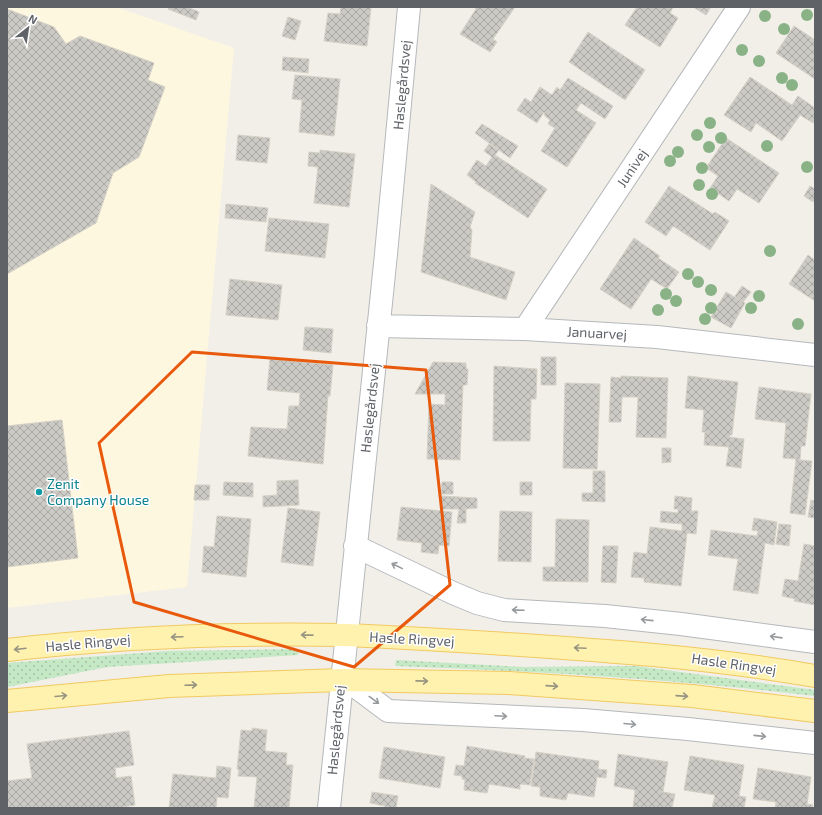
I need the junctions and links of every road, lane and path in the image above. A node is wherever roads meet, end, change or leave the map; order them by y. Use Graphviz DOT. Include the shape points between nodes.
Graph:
graph roads {
  1 [pos="410,7"];
  2 [pos="739,7"];
  3 [pos="378,326"];
  4 [pos="525,329"];
  5 [pos="815,356"];
  6 [pos="355,546"];
  7 [pos="346,635"];
  8 [pos="815,642"];
  9 [pos="7,650"];
  10 [pos="815,676"];
  11 [pos="341,680"];
  12 [pos="7,702"];
  13 [pos="815,711"];
  14 [pos="815,743"];
  15 [pos="329,808"];
  1 -- 3 [label="street, Haslegårdsvej"];
  2 -- 4 [label="street, Junivej"];
  3 -- 4 [label="street, Januarvej"];
  3 -- 6 [label="street, Haslegårdsvej"];
  4 -- 5 [label="street, Januarvej" via="657,337"];
  6 -- 7 [label="street, Haslegårdsvej"];
  8 -- 6 [label="street, one-way" via="650,620 504,610 453,593"];
  7 -- 9 [label="main road, Hasle Ringvej, one-way" via="137,639"];
  10 -- 7 [label="main road, Hasle Ringvej, one-way" via="695,658 619,651"];
  7 -- 11 [label="street, Haslegårdsvej"];
  12 -- 11 [label="main road, one-way" via="169,686"];
  11 -- 13 [label="main road, one-way" via="509,682 692,696"];
  11 -- 14 [label="street, one-way" via="352,684 388,710 583,720"];
  11 -- 15 [label="street, Haslegårdsvej"];
}
